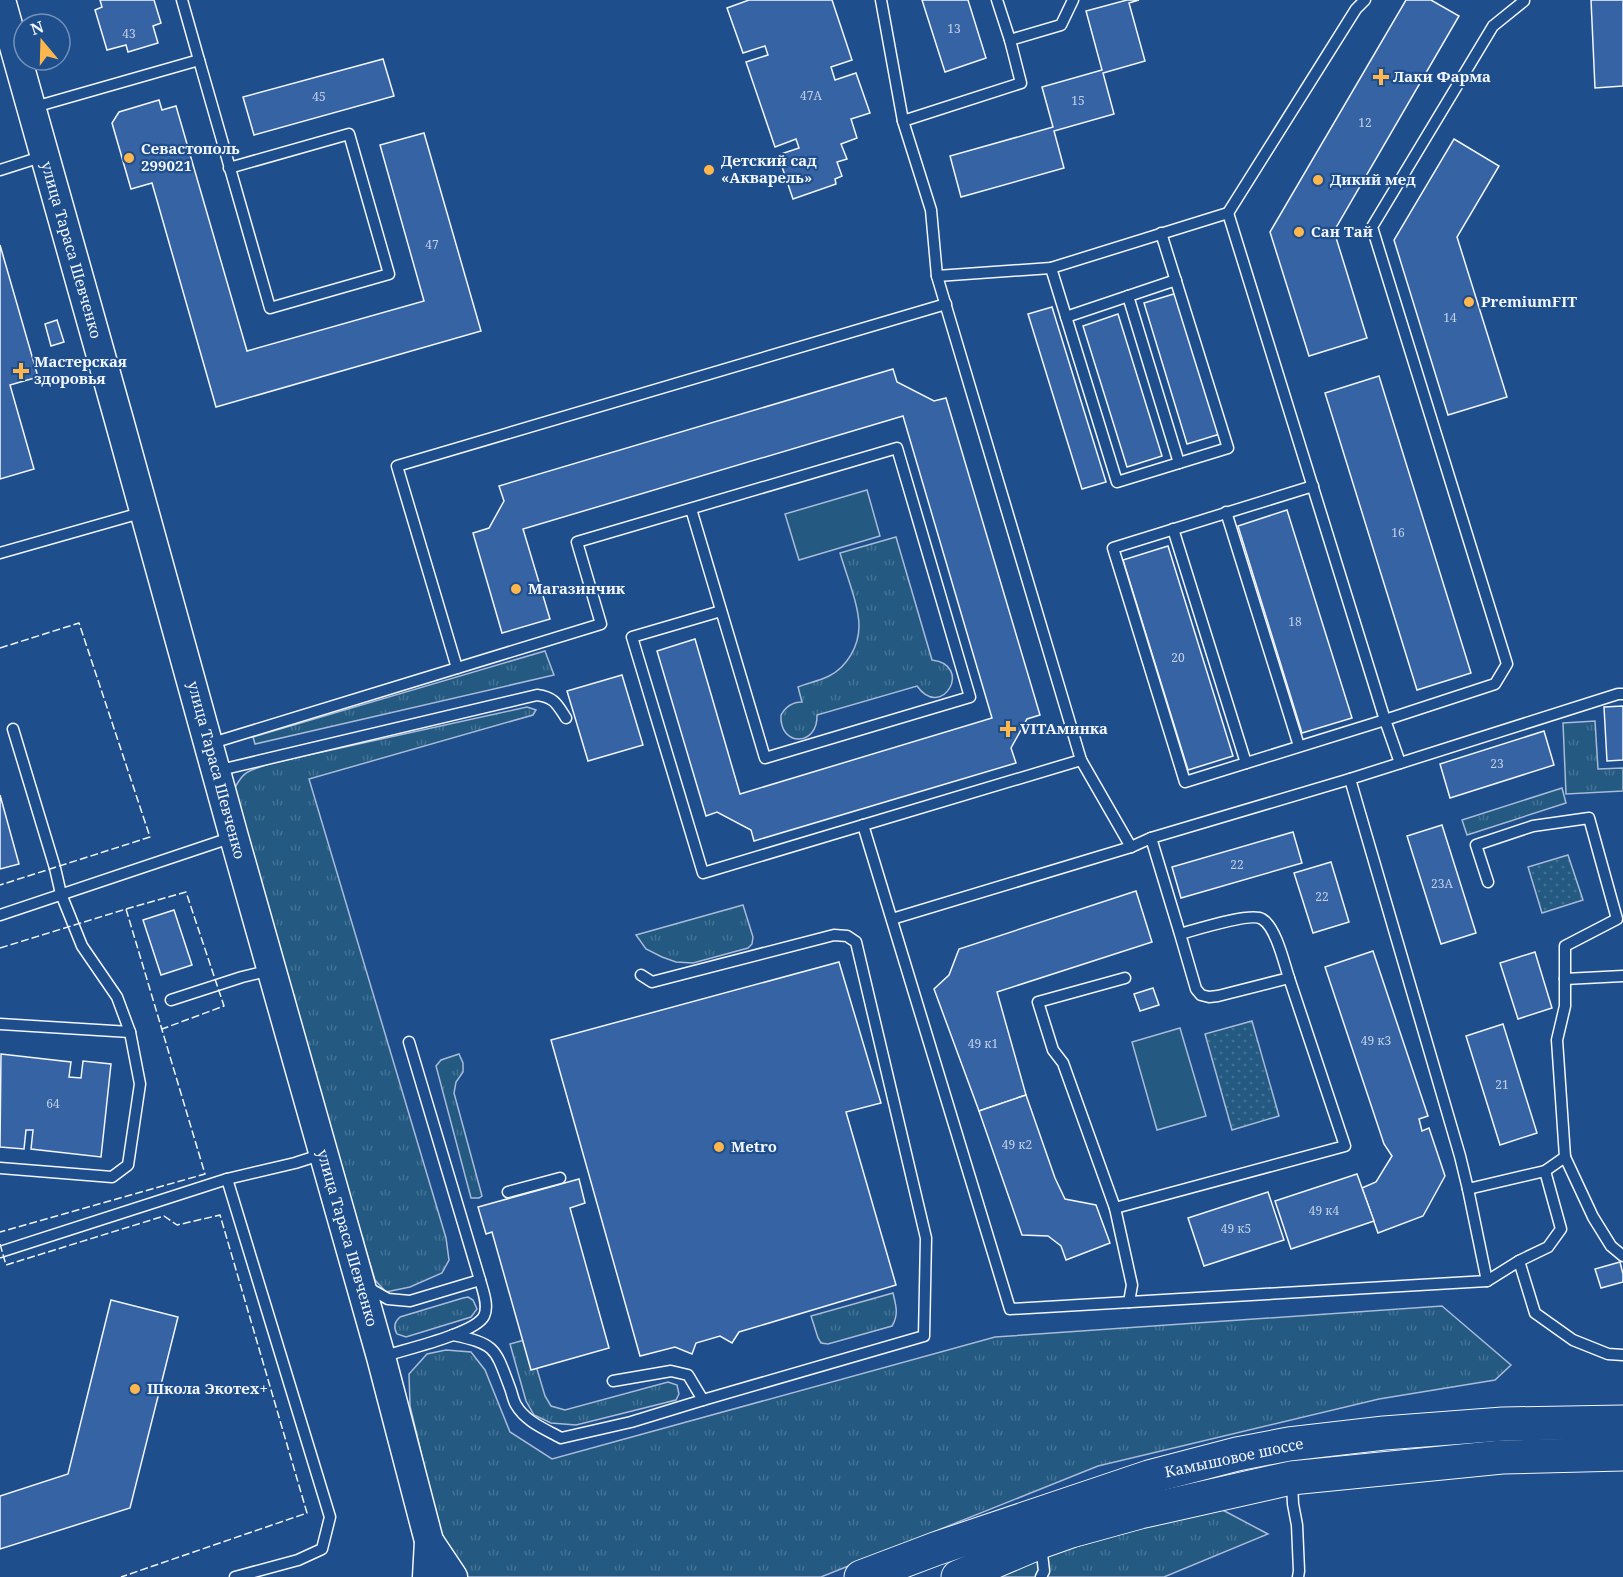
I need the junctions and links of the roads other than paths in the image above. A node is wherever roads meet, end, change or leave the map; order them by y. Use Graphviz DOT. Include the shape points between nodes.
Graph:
graph roads {
  1 [pos="1,0"];
  2 [pos="182,0"];
  3 [pos="881,0"];
  4 [pos="997,0"];
  5 [pos="1073,0"];
  6 [pos="1365,0"];
  7 [pos="1524,0"];
  8 [pos="1010,40"];
  9 [pos="199,60"];
  10 [pos="31,108"];
  11 [pos="903,121"];
  12 [pos="45,156"];
  13 [pos="230,168"];
  14 [pos="0,170"];
  15 [pos="1228,213"];
  16 [pos="1161,233"];
  17 [pos="1051,268"];
  18 [pos="937,276"];
  19 [pos="1176,280"];
  20 [pos="1128,296"];
  21 [pos="946,304"];
  22 [pos="1066,317"];
  23 [pos="1179,463"];
  24 [pos="1313,486"];
  25 [pos="691,509"];
  26 [pos="144,512"];
  27 [pos="1226,513"];
  28 [pos="1173,529"];
  29 [pos="0,554"];
  30 [pos="721,611"];
  31 [pos="457,668"];
  32 [pos="1623,694"];
  33 [pos="566,718"];
  34 [pos="1385,720"];
  35 [pos="13,729"];
  36 [pos="1299,746"];
  37 [pos="212,758"];
  38 [pos="1081,760"];
  39 [pos="1246,763"];
  40 [pos="1400,763"];
  41 [pos="1350,779"];
  42 [pos="863,825"];
  43 [pos="234,837"];
  44 [pos="1151,838"];
  45 [pos="1131,847"];
  46 [pos="1488,882"];
  47 [pos="61,894"];
  48 [pos="0,915"];
  49 [pos="892,919"];
  50 [pos="1620,921"];
  51 [pos="1180,934"];
  52 [pos="271,970"];
  53 [pos="641,975"];
  54 [pos="1623,976"];
  55 [pos="1125,978"];
  56 [pos="1289,978"];
  57 [pos="1565,979"];
  58 [pos="171,1000"];
  59 [pos="0,1024"];
  60 [pos="130,1032"];
  61 [pos="409,1042"];
  62 [pos="323,1154"];
  63 [pos="1565,1157"];
  64 [pos="0,1168"];
  65 [pos="1545,1171"];
  66 [pos="560,1178"];
  67 [pos="227,1179"];
  68 [pos="1468,1189"];
  69 [pos="508,1192"];
  70 [pos="1116,1208"];
  71 [pos="0,1252"];
  72 [pos="1623,1256"];
  73 [pos="1519,1261"];
  74 [pos="480,1280"];
  75 [pos="1487,1281"];
  76 [pos="360,1283"];
  77 [pos="1129,1302"];
  78 [pos="453,1335"];
  79 [pos="1623,1355"];
  80 [pos="381,1357"];
  81 [pos="613,1381"];
  82 [pos="703,1400"];
  83 [pos="1623,1422"];
  84 [pos="1623,1454"];
  85 [pos="1291,1478"];
  86 [pos="429,1541"];
  87 [pos="1040,1542"];
  88 [pos="1299,1574"];
  89 [pos="236,1577"];
  90 [pos="428,1577"];
  91 [pos="453,1577"];
  92 [pos="861,1577"];
  93 [pos="958,1577"];
  94 [pos="1041,1577"];
  1 -- 10 [label="main road, улица Тараса Шевченко"];
  2 -- 9 [label="lane"];
  3 -- 11 [label="lane"];
  4 -- 8 [label="lane"];
  5 -- 8 [label="lane" via="1061,25"];
  6 -- 15 [label="lane"];
  7 -- 34 [label="lane" via="1493,26 1372,227 1507,664 1495,684"];
  8 -- 11 [label="lane" via="1021,83"];
  9 -- 10 [label="lane"];
  9 -- 13 [label="lane"];
  10 -- 12 [label="main road, улица Тараса Шевченко"];
  11 -- 18 [label="lane" via="931,210"];
  12 -- 14 [label="lane"];
  12 -- 26 [label="main road, улица Тараса Шевченко"];
  13 -- 13 [label="lane" via="270,308 389,273 349,134"];
  15 -- 16 [label="lane"];
  15 -- 24 [label="lane"];
  16 -- 17 [label="lane"];
  16 -- 19 [label="lane"];
  17 -- 18 [label="lane"];
  17 -- 22 [label="lane"];
  18 -- 21 [label="lane"];
  19 -- 20 [label="lane"];
  19 -- 23 [label="lane" via="1228,448"];
  20 -- 22 [label="lane"];
  20 -- 23 [label="lane"];
  21 -- 31 [label="lane" via="397,466"];
  21 -- 38 [label="lane"];
  22 -- 23 [label="lane" via="1117,482"];
  24 -- 27 [label="lane"];
  24 -- 34 [label="lane"];
  25 -- 30 [label="lane"];
  25 -- 30 [label="lane" via="897,448 970,697 765,758"];
  25 -- 31 [label="lane" via="577,542 601,624"];
  26 -- 29 [label="lane"];
  26 -- 37 [label="main road, улица Тараса Шевченко"];
  27 -- 28 [label="lane"];
  27 -- 36 [label="lane"];
  28 -- 39 [label="lane"];
  28 -- 39 [label="lane" via="1113,548 1126,593 1185,782"];
  30 -- 42 [label="lane" via="632,638 703,873"];
  31 -- 37 [label="lane"];
  32 -- 40 [label="lane"];
  33 -- 37 [label="lane" via="555,701 537,695"];
  34 -- 36 [label="lane"];
  34 -- 40 [label="lane"];
  35 -- 47 [label="lane"];
  36 -- 39 [label="lane"];
  37 -- 43 [label="main road, улица Тараса Шевченко"];
  38 -- 42 [label="lane"];
  38 -- 45 [label="lane"];
  40 -- 41 [label="lane"];
  41 -- 44 [label="lane"];
  41 -- 68 [label="lane"];
  42 -- 49 [label="lane"];
  43 -- 47 [label="lane"];
  43 -- 52 [label="main road, улица Тараса Шевченко"];
  44 -- 45 [label="lane"];
  44 -- 51 [label="lane"];
  45 -- 49 [label="lane"];
  46 -- 50 [label="lane" via="1476,845 1533,826 1589,818"];
  47 -- 48 [label="lane"];
  47 -- 60 [label="lane" via="82,945 117,997"];
  49 -- 77 [label="lane" via="1010,1310"];
  50 -- 57 [label="lane" via="1565,945"];
  51 -- 56 [label="lane" via="1240,919 1261,918 1275,937"];
  51 -- 56 [label="lane" via="1201,995 1218,996"];
  52 -- 58 [label="lane"];
  52 -- 62 [label="main road, улица Тараса Шевченко"];
  53 -- 82 [label="lane" via="652,982 834,935 856,942 926,1238 924,1336"];
  54 -- 57 [label="lane"];
  55 -- 70 [label="lane" via="1038,1002"];
  56 -- 70 [label="lane" via="1346,1146"];
  57 -- 63 [label="lane" via="1565,1005 1557,1040"];
  59 -- 60 [label="lane"];
  60 -- 64 [label="lane" via="140,1084 128,1165 112,1177"];
  61 -- 74 [label="lane"];
  62 -- 67 [label="lane"];
  62 -- 76 [label="main road, улица Тараса Шевченко"];
  63 -- 65 [label="lane"];
  63 -- 72 [label="lane" via="1593,1217 1611,1246"];
  65 -- 68 [label="lane"];
  65 -- 73 [label="lane" via="1561,1229 1548,1247"];
  66 -- 69 [label="lane"];
  67 -- 71 [label="lane"];
  67 -- 89 [label="lane" via="330,1516 322,1549 298,1560"];
  68 -- 75 [label="lane"];
  70 -- 77 [label="lane" via="1132,1285"];
  73 -- 75 [label="lane"];
  73 -- 79 [label="lane" via="1535,1313 1573,1340 1608,1354"];
  74 -- 76 [label="lane" via="410,1301 388,1299"];
  74 -- 78 [label="lane" via="486,1314 481,1321"];
  75 -- 77 [label="lane"];
  76 -- 80 [label="main road, улица Тараса Шевченко"];
  78 -- 80 [label="lane"];
  78 -- 82 [label="lane" via="479,1341 492,1349 516,1406 532,1423 561,1438"];
  80 -- 86 [label="main road, улица Тараса Шевченко"];
  81 -- 82 [label="lane" via="671,1371 688,1376"];
  83 -- 92 [label="main road, Камышовое шоссе" via="1503,1424 1384,1433 1237,1454 1149,1477"];
  84 -- 85 [label="main road, Камышовое шоссе" via="1502,1457"];
  85 -- 87 [label="main road, Камышовое шоссе" via="1140,1512"];
  85 -- 88 [label="lane"];
  86 -- 90 [label="main road, улица Тараса Шевченко"];
  86 -- 91 [label="main road, улица Тараса Шевченко"];
  87 -- 93 [label="main road, Камышовое шоссе"];
  87 -- 94 [label="lane" via="1044,1571"];
}
